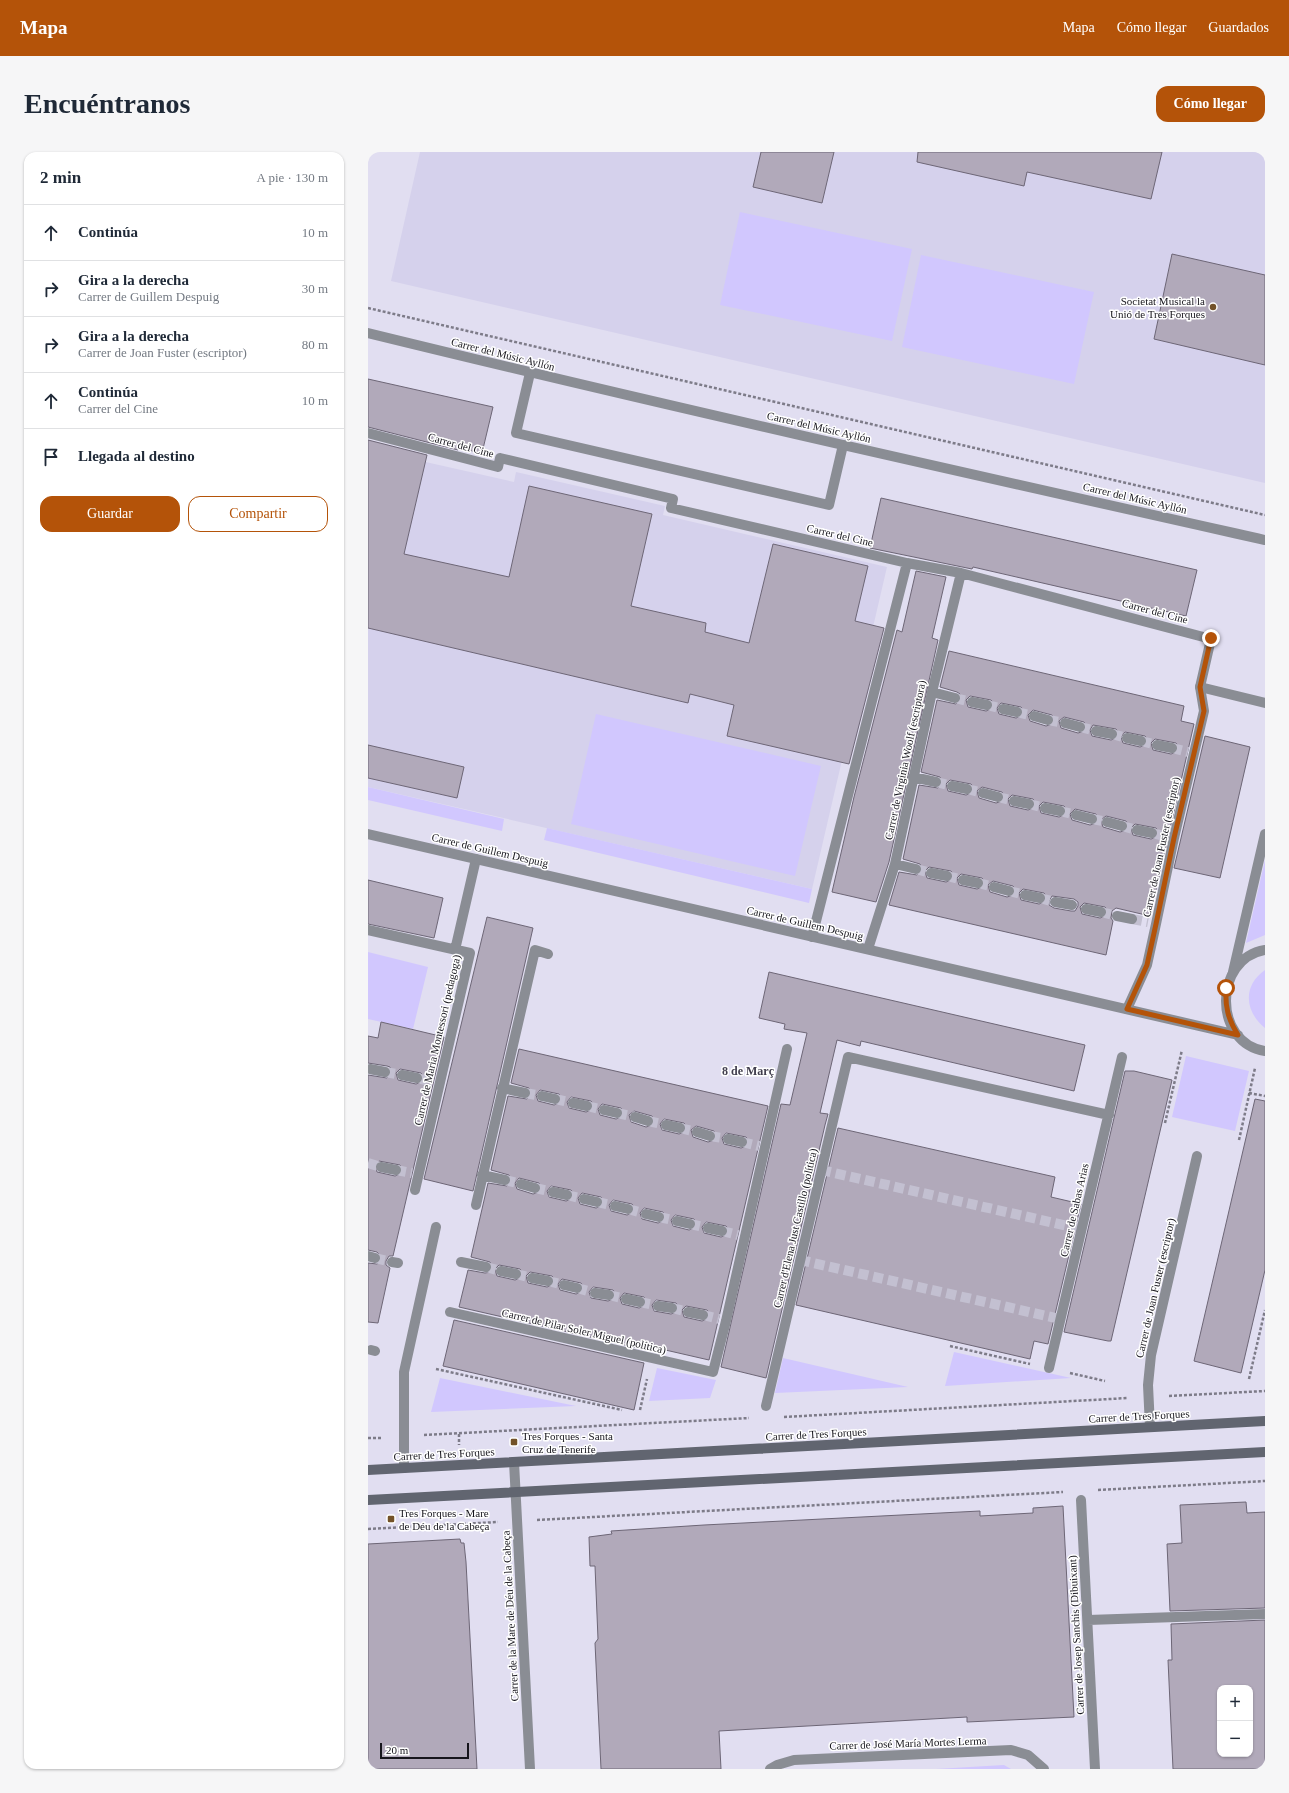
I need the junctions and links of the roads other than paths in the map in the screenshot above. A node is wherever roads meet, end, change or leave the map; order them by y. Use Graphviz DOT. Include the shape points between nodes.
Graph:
graph roads {
  1 [pos="368,333"];
  2 [pos="530,373"];
  3 [pos="368,433"];
  4 [pos="843,445"];
  5 [pos="1265,540"];
  6 [pos="906,563"];
  7 [pos="961,574"];
  8 [pos="1200,687"];
  9 [pos="932,692"];
  10 [pos="955,698"];
  11 [pos="972,702"];
  12 [pos="1265,703"];
  13 [pos="987,705"];
  14 [pos="1003,709"];
  15 [pos="1017,712"];
  16 [pos="1034,716"];
  17 [pos="1048,720"];
  18 [pos="1065,723"];
  19 [pos="1080,727"];
  20 [pos="1096,731"];
  21 [pos="1112,734"];
  22 [pos="1127,738"];
  23 [pos="1141,741"];
  24 [pos="1157,745"];
  25 [pos="1172,748"];
  26 [pos="913,777"];
  27 [pos="936,782"];
  28 [pos="952,786"];
  29 [pos="967,789"];
  30 [pos="983,793"];
  31 [pos="998,797"];
  32 [pos="1014,801"];
  33 [pos="1029,804"];
  34 [pos="1045,808"];
  35 [pos="1060,811"];
  36 [pos="1076,815"];
  37 [pos="1092,819"];
  38 [pos="1107,822"];
  39 [pos="1122,826"];
  40 [pos="1137,830"];
  41 [pos="1152,833"];
  42 [pos="368,834"];
  43 [pos="1265,834"];
  44 [pos="476,859"];
  45 [pos="895,864"];
  46 [pos="916,869"];
  47 [pos="931,873"];
  48 [pos="947,876"];
  49 [pos="963,880"];
  50 [pos="978,883"];
  51 [pos="994,887"];
  52 [pos="1009,891"];
  53 [pos="1025,895"];
  54 [pos="1040,898"];
  55 [pos="1055,902"];
  56 [pos="1072,906"];
  57 [pos="1086,909"];
  58 [pos="1101,912"];
  59 [pos="1117,916"];
  60 [pos="1132,919"];
  61 [pos="368,930"];
  62 [pos="812,936"];
  63 [pos="868,949"];
  64 [pos="455,950"];
  65 [pos="1265,950"];
  66 [pos="548,954"];
  67 [pos="1233,972"];
  68 [pos="1127,1009"];
  69 [pos="1238,1035"];
  70 [pos="787,1049"];
  71 [pos="1265,1051"];
  72 [pos="1122,1057"];
  73 [pos="370,1069"];
  74 [pos="385,1072"];
  75 [pos="402,1076"];
  76 [pos="417,1078"];
  77 [pos="502,1088"];
  78 [pos="525,1093"];
  79 [pos="542,1096"];
  80 [pos="555,1099"];
  81 [pos="573,1103"];
  82 [pos="587,1106"];
  83 [pos="604,1110"];
  84 [pos="617,1113"];
  85 [pos="1108,1115"];
  86 [pos="635,1117"];
  87 [pos="648,1121"];
  88 [pos="666,1125"];
  89 [pos="680,1128"];
  90 [pos="697,1132"];
  91 [pos="710,1136"];
  92 [pos="728,1140"];
  93 [pos="742,1142"];
  94 [pos="1198,1156"];
  95 [pos="381,1167"];
  96 [pos="396,1170"];
  97 [pos="482,1176"];
  98 [pos="505,1180"];
  99 [pos="521,1184"];
  100 [pos="535,1188"];
  101 [pos="415,1190"];
  102 [pos="553,1192"];
  103 [pos="567,1195"];
  104 [pos="584,1199"];
  105 [pos="597,1202"];
  106 [pos="476,1205"];
  107 [pos="615,1206"];
  108 [pos="628,1209"];
  109 [pos="646,1214"];
  110 [pos="660,1217"];
  111 [pos="677,1221"];
  112 [pos="690,1224"];
  113 [pos="436,1227"];
  114 [pos="708,1228"];
  115 [pos="722,1231"];
  116 [pos="461,1262"];
  117 [pos="486,1267"];
  118 [pos="501,1271"];
  119 [pos="516,1274"];
  120 [pos="532,1278"];
  121 [pos="548,1281"];
  122 [pos="564,1285"];
  123 [pos="577,1288"];
  124 [pos="595,1293"];
  125 [pos="609,1295"];
  126 [pos="626,1299"];
  127 [pos="640,1302"];
  128 [pos="658,1306"];
  129 [pos="672,1308"];
  130 [pos="450,1312"];
  131 [pos="688,1312"];
  132 [pos="703,1315"];
  133 [pos="1049,1368"];
  134 [pos="766,1406"];
  135 [pos="1265,1421"];
  136 [pos="1150,1427"];
  137 [pos="1265,1452"];
  138 [pos="514,1462"];
  139 [pos="404,1468"];
  140 [pos="368,1470"];
  141 [pos="516,1492"];
  142 [pos="368,1500"];
  143 [pos="1081,1500"];
  144 [pos="1265,1614"];
  145 [pos="1088,1620"];
  146 [pos="530,1769"];
  147 [pos="770,1769"];
  148 [pos="1044,1769"];
  149 [pos="1095,1769"];
  1 -- 2 [label="street, Carrer del Músic Ayllón"];
  2 -- 4 [label="street, Carrer del Músic Ayllón"];
  2 -- 4 [label="street" via="516,433 829,506"];
  3 -- 6 [label="street, Carrer del Cine" via="498,467 500,458 673,499 671,508"];
  4 -- 5 [label="street, Carrer del Músic Ayllón"];
  6 -- 7 [label="street, Carrer del Cine"];
  6 -- 62 [label="street"];
  7 -- 8 [label="street, Carrer del Cine" via="1211,638"];
  7 -- 9 [label="street, Carrer de Virginia Woolf (escriptora)"];
  8 -- 12 [label="street"];
  8 -- 68 [label="street, Carrer de Joan Fuster (escriptor)" via="1204,711 1191,753 1171,838 1152,923 1147,965"];
  9 -- 10 [label="street"];
  9 -- 26 [label="street, Carrer de Virginia Woolf (escriptora)"];
  11 -- 13 [label="street"];
  14 -- 15 [label="street"];
  16 -- 17 [label="street"];
  18 -- 19 [label="street"];
  20 -- 21 [label="street"];
  22 -- 23 [label="street"];
  24 -- 25 [label="street"];
  26 -- 27 [label="street"];
  26 -- 45 [label="street, Carrer de Virginia Woolf (escriptora)"];
  28 -- 29 [label="street"];
  30 -- 31 [label="street"];
  32 -- 33 [label="street"];
  34 -- 35 [label="street"];
  36 -- 37 [label="street"];
  38 -- 39 [label="street"];
  40 -- 41 [label="street"];
  42 -- 44 [label="street, Carrer de Guillem Despuig"];
  43 -- 67 [label="street"];
  44 -- 62 [label="street, Carrer de Guillem Despuig"];
  44 -- 64 [label="street, Carrer de Maria Montessori (pedagoga)"];
  45 -- 46 [label="street"];
  45 -- 63 [label="street, Carrer de Virginia Woolf (escriptora)"];
  47 -- 48 [label="street"];
  49 -- 50 [label="street"];
  51 -- 52 [label="street"];
  53 -- 54 [label="street"];
  55 -- 56 [label="street"];
  57 -- 58 [label="street"];
  59 -- 60 [label="street"];
  61 -- 64 [label="street"];
  62 -- 63 [label="street, Carrer de Guillem Despuig"];
  63 -- 68 [label="street, Carrer de Guillem Despuig"];
  64 -- 101 [label="street, Carrer de Maria Montessori (pedagoga)" via="470,953 436,1082 415,1174"];
  65 -- 67 [label="street" via="1245,959"];
  66 -- 77 [label="street" via="535,950"];
  67 -- 69 [label="street" via="1226,988 1225,1006"];
  68 -- 69 [label="street, Carrer de Guillem Despuig"];
  69 -- 71 [label="street" via="1248,1044"];
  70 -- 130 [label="street, Carrer de Pilar Soler Miguel (política)" via="722,1320 713,1372"];
  72 -- 85 [label="street, Carrer de Sabas Arias"];
  73 -- 74 [label="street"];
  75 -- 76 [label="street"];
  77 -- 78 [label="street"];
  77 -- 97 [label="street"];
  79 -- 80 [label="street"];
  81 -- 82 [label="street"];
  83 -- 84 [label="street"];
  85 -- 133 [label="street, Carrer de Sabas Arias"];
  85 -- 134 [label="street, Carrer d'Elena Just Castillo (política)" via="848,1057"];
  86 -- 87 [label="street"];
  88 -- 89 [label="street"];
  90 -- 91 [label="street"];
  92 -- 93 [label="street"];
  94 -- 136 [label="street, Carrer de Joan Fuster (escriptor)" via="1150,1355"];
  95 -- 96 [label="street"];
  97 -- 98 [label="street"];
  97 -- 106 [label="street"];
  99 -- 100 [label="street"];
  102 -- 103 [label="street"];
  104 -- 105 [label="street"];
  107 -- 108 [label="street"];
  109 -- 110 [label="street"];
  111 -- 112 [label="street"];
  113 -- 139 [label="street" via="404,1372"];
  114 -- 115 [label="street"];
  116 -- 117 [label="street"];
  118 -- 119 [label="street"];
  120 -- 121 [label="street"];
  122 -- 123 [label="street"];
  124 -- 125 [label="street"];
  126 -- 127 [label="street"];
  128 -- 129 [label="street"];
  131 -- 132 [label="street"];
  135 -- 136 [label="main road, Carrer de Tres Forques"];
  136 -- 138 [label="main road, Carrer de Tres Forques"];
  137 -- 141 [label="main road"];
  138 -- 139 [label="main road, Carrer de Tres Forques"];
  138 -- 141 [label="street, Carrer de la Mare de Déu de la Cabeça"];
  139 -- 140 [label="main road, Carrer de Tres Forques"];
  141 -- 142 [label="main road"];
  141 -- 146 [label="street, Carrer de la Mare de Déu de la Cabeça"];
  143 -- 145 [label="street, Carrer de Josep Sanchis (Dibuixant)"];
  144 -- 145 [label="street"];
  145 -- 149 [label="street, Carrer de Josep Sanchis (Dibuixant)"];
  147 -- 148 [label="street, Carrer de José María Mortes Lerma" via="794,1760 1011,1750 1028,1755"];
}
